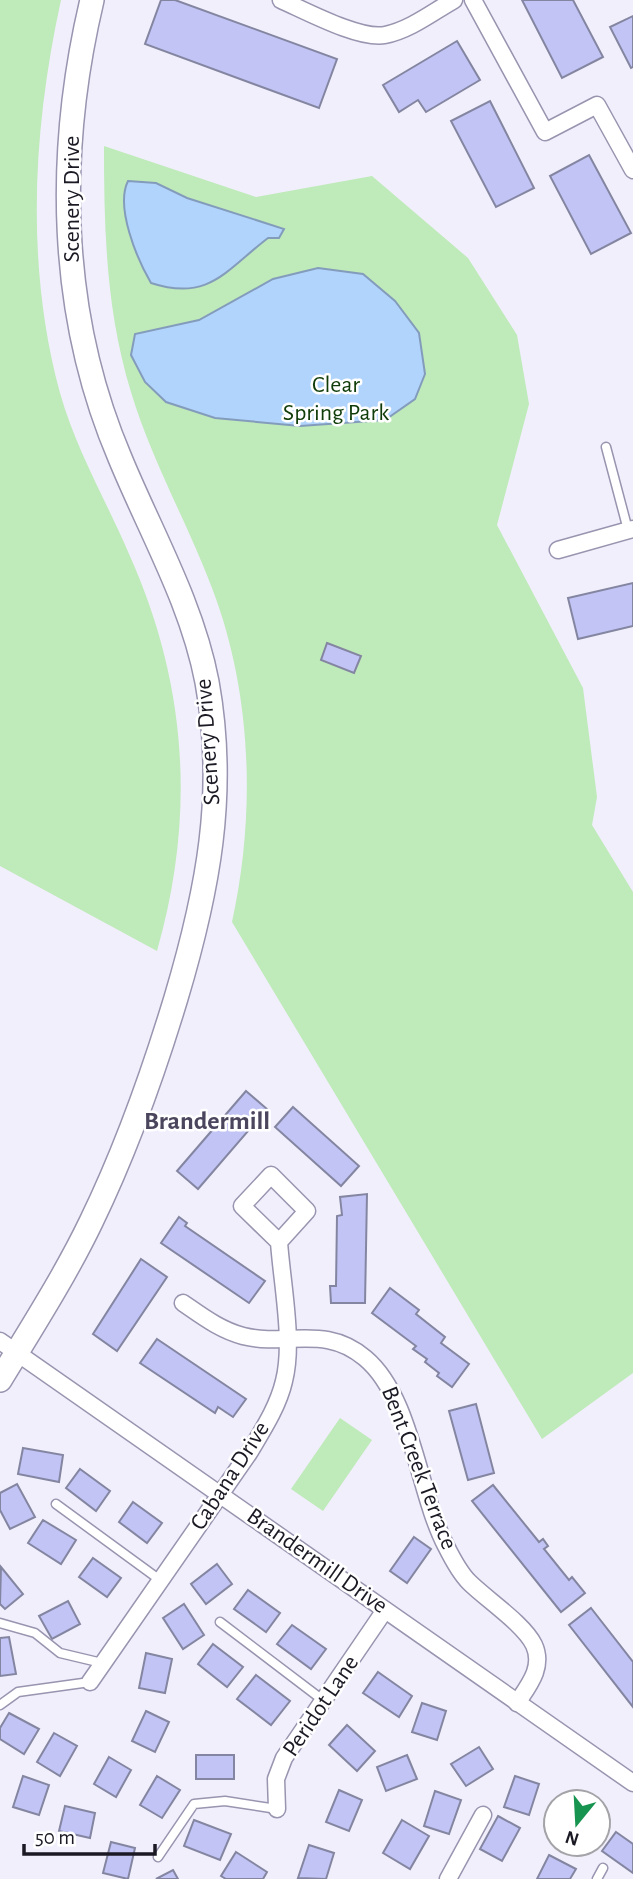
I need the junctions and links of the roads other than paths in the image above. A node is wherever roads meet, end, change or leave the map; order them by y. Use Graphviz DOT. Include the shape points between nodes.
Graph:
graph roads {
  1 [pos="92,0"];
  2 [pos="454,0"];
  3 [pos="473,0"];
  4 [pos="289,2"];
  5 [pos="633,170"];
  6 [pos="606,447"];
  7 [pos="631,529"];
  8 [pos="558,550"];
  9 [pos="279,1242"];
  10 [pos="183,1303"];
  11 [pos="286,1338"];
  12 [pos="9,1346"];
  13 [pos="0,1380"];
  14 [pos="221,1493"];
  15 [pos="55,1504"];
  16 [pos="160,1580"];
  17 [pos="385,1610"];
  18 [pos="220,1622"];
  19 [pos="0,1623"];
  20 [pos="102,1663"];
  21 [pos="90,1682"];
  22 [pos="324,1701"];
  23 [pos="517,1703"];
  24 [pos="0,1705"];
  25 [pos="633,1783"];
  26 [pos="277,1809"];
  27 [pos="483,1815"];
  28 [pos="158,1857"];
  29 [pos="603,1868"];
  30 [pos="448,1879"];
  31 [pos="597,1879"];
  1 -- 12 [label="street, Scenery Drive" via="73,103 69,166 67,240 75,307 87,363 118,454 177,586 206,680 215,771 212,849 200,919 151,1080 90,1224"];
  2 -- 4 [label="street" via="383,36 364,34"];
  3 -- 5 [label="street" via="545,132 597,105"];
  6 -- 7 [label="lane"];
  7 -- 8 [label="street"];
  9 -- 11 [label="street, Cabana Drive"];
  10 -- 11 [label="street, Bent Creek Terrace" via="221,1329 246,1337"];
  11 -- 14 [label="street, Cabana Drive" via="289,1358 284,1384 268,1422"];
  11 -- 23 [label="street, Bent Creek Terrace" via="341,1341 366,1358 389,1384 445,1544 467,1580 533,1643 538,1661 534,1676"];
  12 -- 13 [label="street, Scenery Drive"];
  12 -- 14 [label="street, Brandermill Drive"];
  14 -- 16 [label="street, Cabana Drive"];
  14 -- 17 [label="street, Brandermill Drive"];
  15 -- 16 [label="lane"];
  16 -- 20 [label="street, Cabana Drive"];
  17 -- 22 [label="street, Peridot Lane"];
  17 -- 23 [label="street, Brandermill Drive"];
  18 -- 22 [label="lane"];
  19 -- 20 [label="lane" via="34,1633 60,1653"];
  20 -- 21 [label="street, Cabana Drive"];
  21 -- 24 [label="lane" via="18,1692"];
  22 -- 26 [label="street, Peridot Lane" via="284,1758 276,1779"];
  23 -- 25 [label="street, Brandermill Drive"];
  26 -- 28 [label="lane" via="225,1801 194,1804"];
  27 -- 30 [label="street"];
  29 -- 31 [label="lane"];
}
